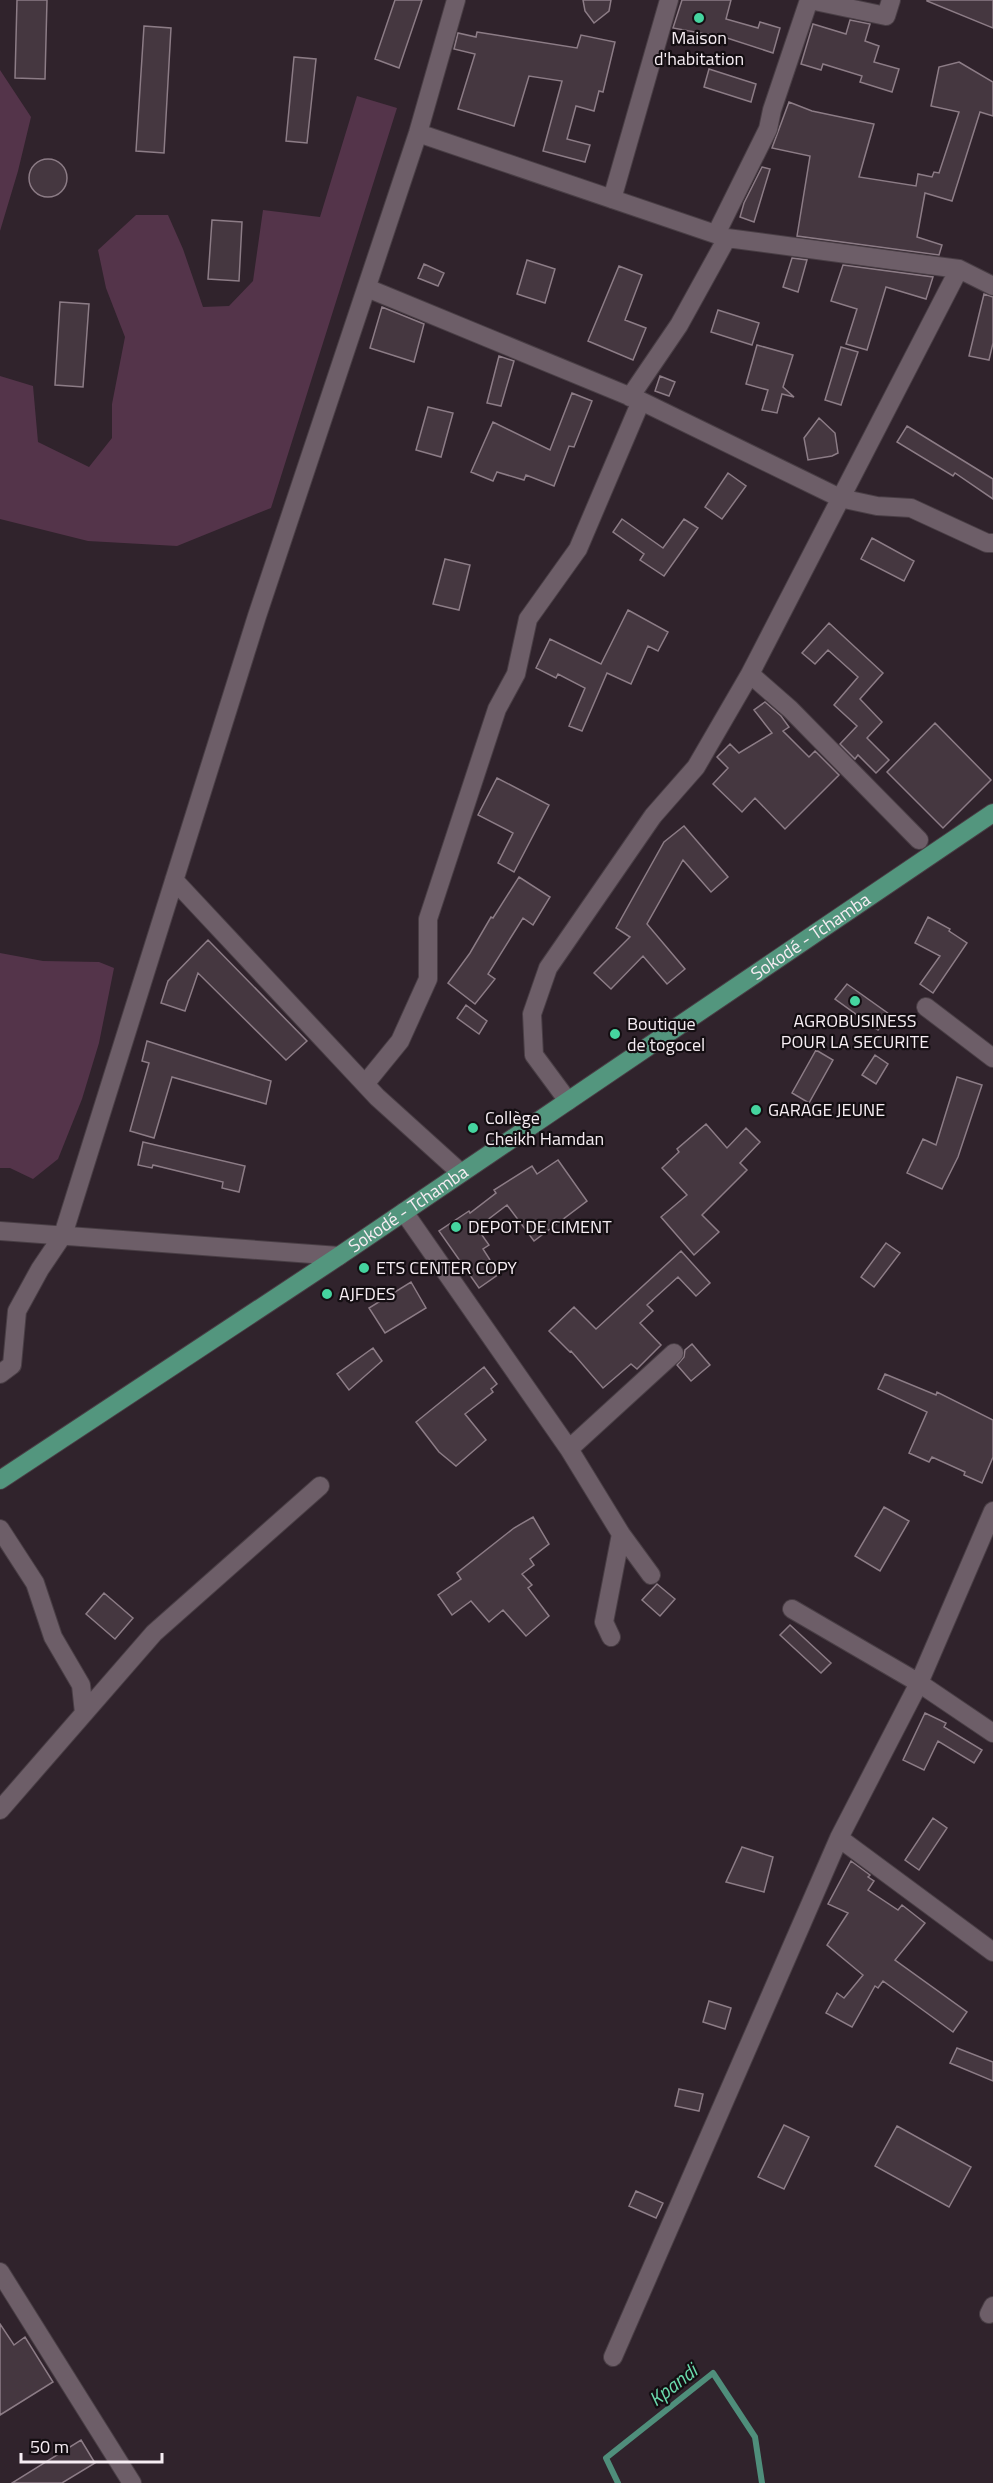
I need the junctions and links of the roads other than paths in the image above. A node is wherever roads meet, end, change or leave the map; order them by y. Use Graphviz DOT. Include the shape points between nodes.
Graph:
graph roads {
  1 [pos="456,0"];
  2 [pos="669,0"];
  3 [pos="809,0"];
  4 [pos="891,0"];
  5 [pos="418,133"];
  6 [pos="612,199"];
  7 [pos="722,236"];
  8 [pos="959,269"];
  9 [pos="993,285"];
  10 [pos="367,288"];
  11 [pos="636,399"];
  12 [pos="840,498"];
  13 [pos="993,543"];
  14 [pos="750,674"];
  15 [pos="993,813"];
  16 [pos="919,840"];
  17 [pos="174,880"];
  18 [pos="926,1007"];
  19 [pos="993,1058"];
  20 [pos="365,1084"];
  21 [pos="568,1101"];
  22 [pos="461,1173"];
  23 [pos="404,1212"];
  24 [pos="0,1231"];
  25 [pos="63,1235"];
  26 [pos="339,1256"];
  27 [pos="674,1353"];
  28 [pos="0,1374"];
  29 [pos="569,1449"];
  30 [pos="0,1480"];
  31 [pos="320,1486"];
  32 [pos="993,1511"];
  33 [pos="0,1529"];
  34 [pos="621,1534"];
  35 [pos="651,1575"];
  36 [pos="792,1609"];
  37 [pos="611,1637"];
  38 [pos="919,1683"];
  39 [pos="84,1713"];
  40 [pos="993,1733"];
  41 [pos="0,1810"];
  42 [pos="839,1838"];
  43 [pos="993,1952"];
  44 [pos="1,2276"];
  45 [pos="613,2357"];
  46 [pos="132,2483"];
  1 -- 5 [label="street"];
  2 -- 6 [label="street"];
  3 -- 4 [label="street" via="886,16"];
  3 -- 7 [label="street" via="768,129"];
  5 -- 6 [label="street"];
  5 -- 10 [label="street"];
  6 -- 7 [label="street"];
  7 -- 8 [label="street"];
  7 -- 11 [label="street" via="680,325"];
  8 -- 9 [label="street"];
  8 -- 12 [label="street"];
  10 -- 11 [label="street"];
  10 -- 17 [label="street"];
  11 -- 12 [label="street"];
  11 -- 20 [label="street" via="578,549 528,619 516,674 496,709 428,919 428,979 400,1041"];
  12 -- 13 [label="street" via="911,508"];
  12 -- 14 [label="street"];
  14 -- 16 [label="street" via="790,709"];
  14 -- 21 [label="street" via="696,767 654,816 548,968 532,1014 534,1055"];
  15 -- 21 [label="main road, Sokodé - Tchamba"];
  17 -- 20 [label="street"];
  17 -- 25 [label="street"];
  18 -- 19 [label="street"];
  20 -- 22 [label="street"];
  21 -- 22 [label="main road, Sokodé - Tchamba"];
  22 -- 23 [label="main road, Sokodé - Tchamba"];
  23 -- 26 [label="main road, Sokodé - Tchamba"];
  23 -- 29 [label="street"];
  24 -- 25 [label="street"];
  25 -- 26 [label="street"];
  25 -- 28 [label="street" via="23,1297 17,1311 12,1365"];
  26 -- 30 [label="main road, Sokodé - Tchamba"];
  27 -- 29 [label="street"];
  29 -- 34 [label="street"];
  31 -- 39 [label="street" via="154,1633"];
  32 -- 38 [label="street"];
  33 -- 39 [label="street" via="34,1583 53,1637 81,1685"];
  34 -- 35 [label="street"];
  34 -- 37 [label="street" via="604,1622"];
  36 -- 38 [label="street"];
  38 -- 40 [label="street"];
  38 -- 42 [label="street"];
  39 -- 41 [label="street"];
  42 -- 43 [label="street"];
  42 -- 45 [label="street"];
  44 -- 46 [label="street"];
}
